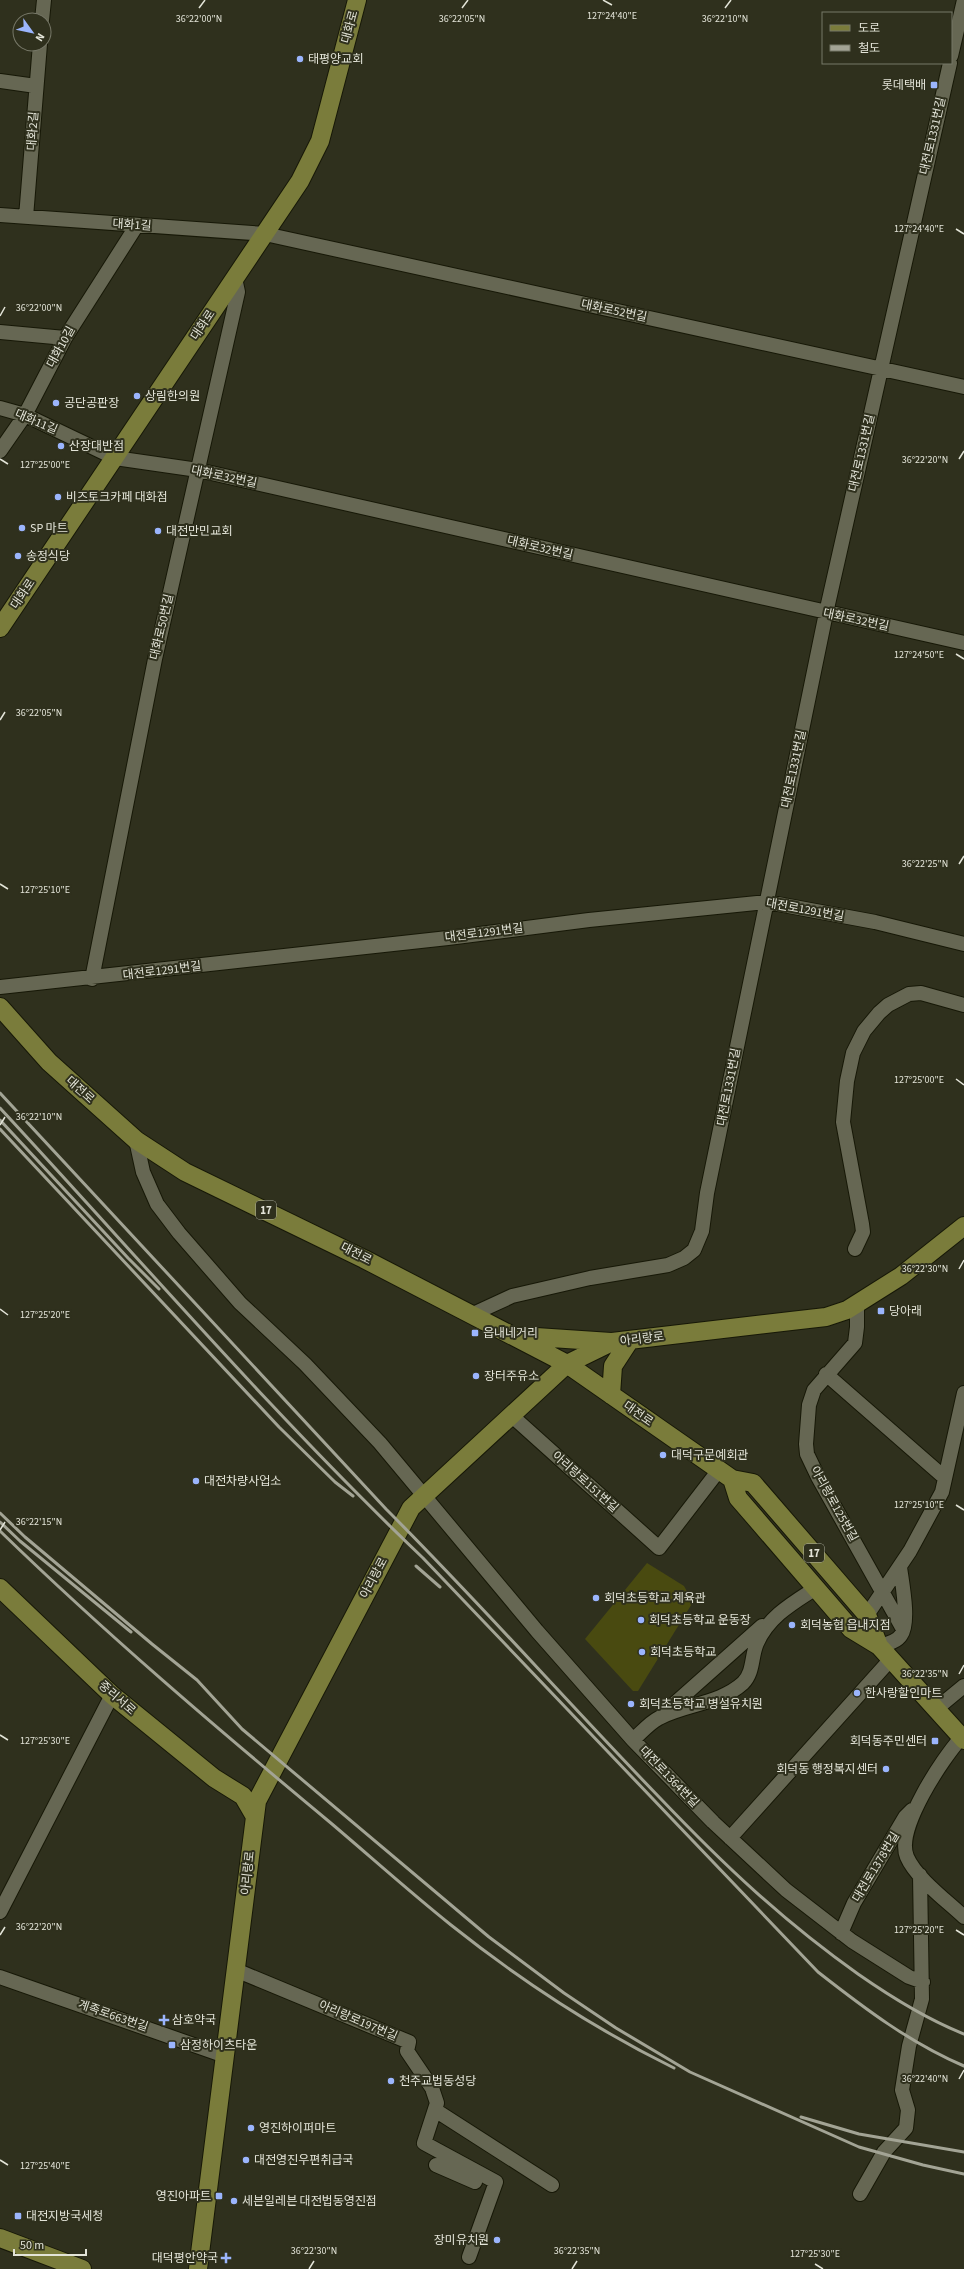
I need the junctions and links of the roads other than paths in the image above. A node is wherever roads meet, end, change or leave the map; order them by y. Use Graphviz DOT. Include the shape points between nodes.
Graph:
graph roads {
  1 [pos="44,0"];
  2 [pos="357,0"];
  3 [pos="964,0"];
  4 [pos="43,12"];
  5 [pos="39,52"];
  6 [pos="952,52"];
  7 [pos="950,64"];
  8 [pos="0,81"];
  9 [pos="36,86"];
  10 [pos="0,215"];
  11 [pos="26,217"];
  12 [pos="137,225"];
  13 [pos="265,234"];
  14 [pos="235,278"];
  15 [pos="0,332"];
  16 [pos="65,338"];
  17 [pos="881,369"];
  18 [pos="964,387"];
  19 [pos="0,408"];
  20 [pos="25,415"];
  21 [pos="0,451"];
  22 [pos="115,458"];
  23 [pos="198,470"];
  24 [pos="826,613"];
  25 [pos="0,628"];
  26 [pos="964,643"];
  27 [pos="766,902"];
  28 [pos="964,944"];
  29 [pos="92,979"];
  30 [pos="0,987"];
  31 [pos="964,1005"];
  32 [pos="0,1007"];
  33 [pos="136,1140"];
  34 [pos="964,1226"];
  35 [pos="855,1249"];
  36 [pos="857,1304"];
  37 [pos="473,1314"];
  38 [pos="516,1336"];
  39 [pos="630,1340"];
  40 [pos="612,1342"];
  41 [pos="567,1364"];
  42 [pos="826,1374"];
  43 [pos="964,1393"];
  44 [pos="611,1395"];
  45 [pos="512,1416"];
  46 [pos="726,1474"];
  47 [pos="945,1478"];
  48 [pos="425,1497"];
  49 [pos="900,1568"];
  50 [pos="0,1588"];
  51 [pos="816,1588"];
  52 [pos="883,1593"];
  53 [pos="776,1614"];
  54 [pos="867,1615"];
  55 [pos="903,1629"];
  56 [pos="879,1646"];
  57 [pos="891,1659"];
  58 [pos="964,1686"];
  59 [pos="112,1694"];
  60 [pos="936,1709"];
  61 [pos="658,1718"];
  62 [pos="963,1739"];
  63 [pos="633,1740"];
  64 [pos="265,1788"];
  65 [pos="243,1796"];
  66 [pos="917,1806"];
  67 [pos="254,1815"];
  68 [pos="730,1838"];
  69 [pos="920,1875"];
  70 [pos="0,1912"];
  71 [pos="964,1917"];
  72 [pos="841,1933"];
  73 [pos="238,1971"];
  74 [pos="0,1977"];
  75 [pos="923,1982"];
  76 [pos="225,2056"];
  77 [pos="435,2110"];
  78 [pos="436,2165"];
  79 [pos="475,2182"];
  80 [pos="552,2185"];
  81 [pos="860,2194"];
  82 [pos="0,2238"];
  83 [pos="469,2257"];
  84 [pos="82,2269"];
  85 [pos="198,2269"];
  1 -- 4 [label="street"];
  2 -- 13 [label="main road, 대화로" via="320,141 300,181"];
  3 -- 6 [label="street"];
  5 -- 9 [label="street, 대화2길"];
  7 -- 17 [label="street, 대전로1331번길"];
  8 -- 9 [label="street"];
  9 -- 11 [label="street, 대화2길"];
  10 -- 11 [label="street, 대화1길"];
  11 -- 12 [label="street, 대화1길"];
  12 -- 13 [label="street, 대화1길"];
  12 -- 16 [label="street, 대화10길"];
  13 -- 14 [label="main road, 대화로"];
  13 -- 17 [label="street, 대화로52번길"];
  14 -- 22 [label="main road, 대화로"];
  14 -- 23 [label="street, 대화로50번길" via="238,292"];
  15 -- 16 [label="street"];
  16 -- 20 [label="street, 대화10길"];
  17 -- 18 [label="street, 대화로52번길"];
  17 -- 24 [label="street, 대전로1331번길"];
  19 -- 20 [label="street, 대화11길"];
  20 -- 21 [label="street, 대화10길"];
  20 -- 22 [label="street, 대화11길"];
  22 -- 23 [label="street, 대화로32번길"];
  22 -- 25 [label="main road, 대화로"];
  23 -- 24 [label="street, 대화로32번길"];
  23 -- 29 [label="street, 대화로50번길" via="155,659"];
  24 -- 26 [label="street, 대화로32번길"];
  24 -- 27 [label="street, 대전로1331번길"];
  27 -- 28 [label="street, 대전로1291번길" via="875,922"];
  27 -- 29 [label="street, 대전로1291번길" via="589,920"];
  27 -- 37 [label="street, 대전로1331번길" via="707,1194 702,1231 694,1250 668,1265 590,1278 512,1296"];
  29 -- 30 [label="street, 대전로1291번길"];
  31 -- 35 [label="street" via="921,993 909,994 879,1013 864,1031 853,1053 843,1122 863,1232"];
  32 -- 33 [label="main road, 대전로 / 17" via="49,1062"];
  33 -- 37 [label="main road, 대전로 / 17" via="184,1172"];
  33 -- 48 [label="street" via="142,1172 157,1204 179,1233 240,1303 305,1364 380,1443"];
  34 -- 36 [label="main road, 아리랑로" via="901,1276"];
  36 -- 39 [label="main road, 아리랑로" via="826,1316"];
  36 -- 42 [label="street, 아리랑로125번길" via="855,1343"];
  37 -- 38 [label="main road, 대전로 / 17"];
  38 -- 40 [label="main road"];
  38 -- 41 [label="main road, 대전로 / 17"];
  39 -- 40 [label="main road, 아리랑로"];
  39 -- 44 [label="main road" via="613,1366"];
  40 -- 41 [label="main road, 아리랑로"];
  41 -- 44 [label="main road, 대전로 / 17"];
  41 -- 45 [label="main road, 아리랑로"];
  42 -- 47 [label="street"];
  42 -- 52 [label="street, 아리랑로125번길" via="814,1390 809,1405 805,1431 807,1454"];
  43 -- 47 [label="street"];
  44 -- 46 [label="main road, 대전로 / 17" via="684,1448"];
  45 -- 46 [label="street, 아리랑로151번길" via="659,1548"];
  45 -- 48 [label="main road, 아리랑로"];
  46 -- 51 [label="main road, 대전로 / 17" via="738,1498"];
  46 -- 54 [label="main road, 대전로 / 17" via="753,1483"];
  47 -- 49 [label="street" via="942,1492 933,1510"];
  48 -- 63 [label="street" via="537,1631"];
  48 -- 64 [label="main road, 아리랑로" via="411,1508"];
  49 -- 52 [label="street"];
  49 -- 55 [label="street" via="905,1617"];
  50 -- 59 [label="main road, 중리서로"];
  51 -- 53 [label="street, 대전로1364번길"];
  51 -- 56 [label="main road, 대전로 / 17" via="851,1629"];
  52 -- 54 [label="street"];
  52 -- 55 [label="street, 아리랑로125번길"];
  53 -- 61 [label="street"];
  53 -- 61 [label="street, 대전로1364번길" via="757,1643 751,1671 744,1682 707,1701"];
  54 -- 56 [label="main road, 대전로 / 17"];
  55 -- 56 [label="street" via="902,1635 897,1639"];
  56 -- 57 [label="main road, 대전로 / 17"];
  57 -- 60 [label="main road, 대전로 / 17"];
  57 -- 68 [label="street"];
  58 -- 60 [label="street"];
  59 -- 65 [label="main road, 중리서로" via="214,1778"];
  59 -- 70 [label="street"];
  60 -- 62 [label="main road, 대전로 / 17"];
  61 -- 63 [label="street, 대전로1364번길"];
  62 -- 66 [label="street, 대전로1378번길" via="948,1752"];
  63 -- 68 [label="street, 대전로1364번길"];
  64 -- 65 [label="main road"];
  64 -- 67 [label="main road, 아리랑로"];
  65 -- 67 [label="main road, 중리서로"];
  66 -- 69 [label="street, 대전로1378번길" via="907,1840 906,1856"];
  66 -- 72 [label="street, 대전로1378번길" via="905,1816 854,1904"];
  67 -- 73 [label="main road, 아리랑로"];
  68 -- 72 [label="street, 대전로1364번길" via="786,1890"];
  69 -- 71 [label="street, 대전로1378번길"];
  69 -- 75 [label="street"];
  72 -- 75 [label="street, 대전로1364번길" via="896,1969"];
  73 -- 76 [label="main road, 아리랑로"];
  73 -- 77 [label="street, 아리랑로197번길" via="409,2042 407,2051 432,2088 437,2103"];
  74 -- 76 [label="street, 계족로663번길"];
  75 -- 81 [label="street" via="922,1998 909,2046 902,2090 908,2110 906,2128 884,2152"];
  76 -- 85 [label="main road, 아리랑로"];
  77 -- 80 [label="street"];
  77 -- 83 [label="street, 아리랑로197번길" via="424,2143 496,2182"];
  78 -- 79 [label="street"];
  82 -- 84 [label="main road"];
}
